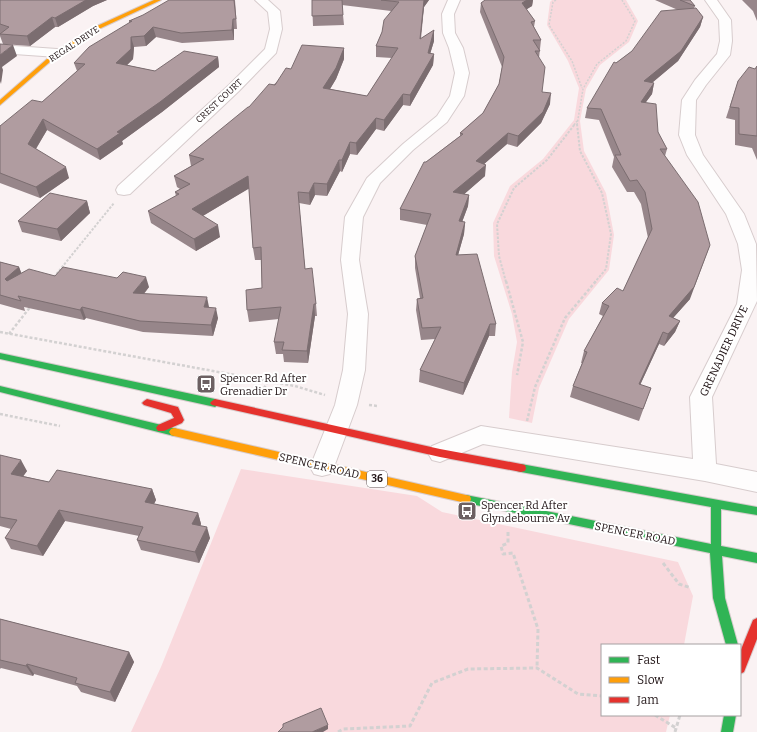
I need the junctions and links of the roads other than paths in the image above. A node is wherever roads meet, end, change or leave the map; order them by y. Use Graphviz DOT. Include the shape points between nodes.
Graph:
graph roads {
  1 [pos="158,0"];
  2 [pos="261,0"];
  3 [pos="454,0"];
  4 [pos="712,0"];
  5 [pos="0,49"];
  6 [pos="57,54"];
  7 [pos="0,104"];
  8 [pos="124,190"];
  9 [pos="0,356"];
  10 [pos="0,388"];
  11 [pos="140,402"];
  12 [pos="161,428"];
  13 [pos="337,430"];
  14 [pos="440,453"];
  15 [pos="322,466"];
  16 [pos="705,471"];
  17 [pos="757,482"];
  18 [pos="716,504"];
  19 [pos="757,511"];
  20 [pos="716,550"];
  21 [pos="757,558"];
  22 [pos="757,624"];
  23 [pos="732,644"];
  24 [pos="741,665"];
  25 [pos="730,716"];
  26 [pos="727,732"];
  1 -- 6 [label="main road, REGAL DRIVE" via="99,28"];
  2 -- 8 [label="street, CREST COURT" via="274,11 276,29 271,50"];
  3 -- 13 [label="street" via="448,14 449,33 456,48 462,73 457,96 442,119 373,181 354,217 350,260 358,314 354,370"];
  4 -- 16 [label="street, GRENADIER DRIVE" via="725,20 726,40 723,54 689,100 687,135 695,155 736,214 747,244 751,270 747,304 701,397"];
  5 -- 6 [label="street"];
  6 -- 7 [label="main road, REGAL DRIVE"];
  9 -- 13 [label="main road"];
  10 -- 12 [label="main road, SPENCER ROAD / 36"];
  11 -- 12 [label="main road" via="176,410 179,420"];
  12 -- 15 [label="main road, SPENCER ROAD / 36"];
  13 -- 14 [label="main road"];
  13 -- 15 [label="street"];
  14 -- 16 [label="street" via="481,435"];
  14 -- 18 [label="main road"];
  15 -- 20 [label="main road, SPENCER ROAD / 36" via="495,506"];
  16 -- 17 [label="street"];
  18 -- 19 [label="main road"];
  18 -- 20 [label="main road"];
  20 -- 21 [label="main road, SPENCER ROAD / 36"];
  20 -- 23 [label="main road" via="719,598"];
  22 -- 24 [label="main road"];
  25 -- 26 [label="main road"];
}
